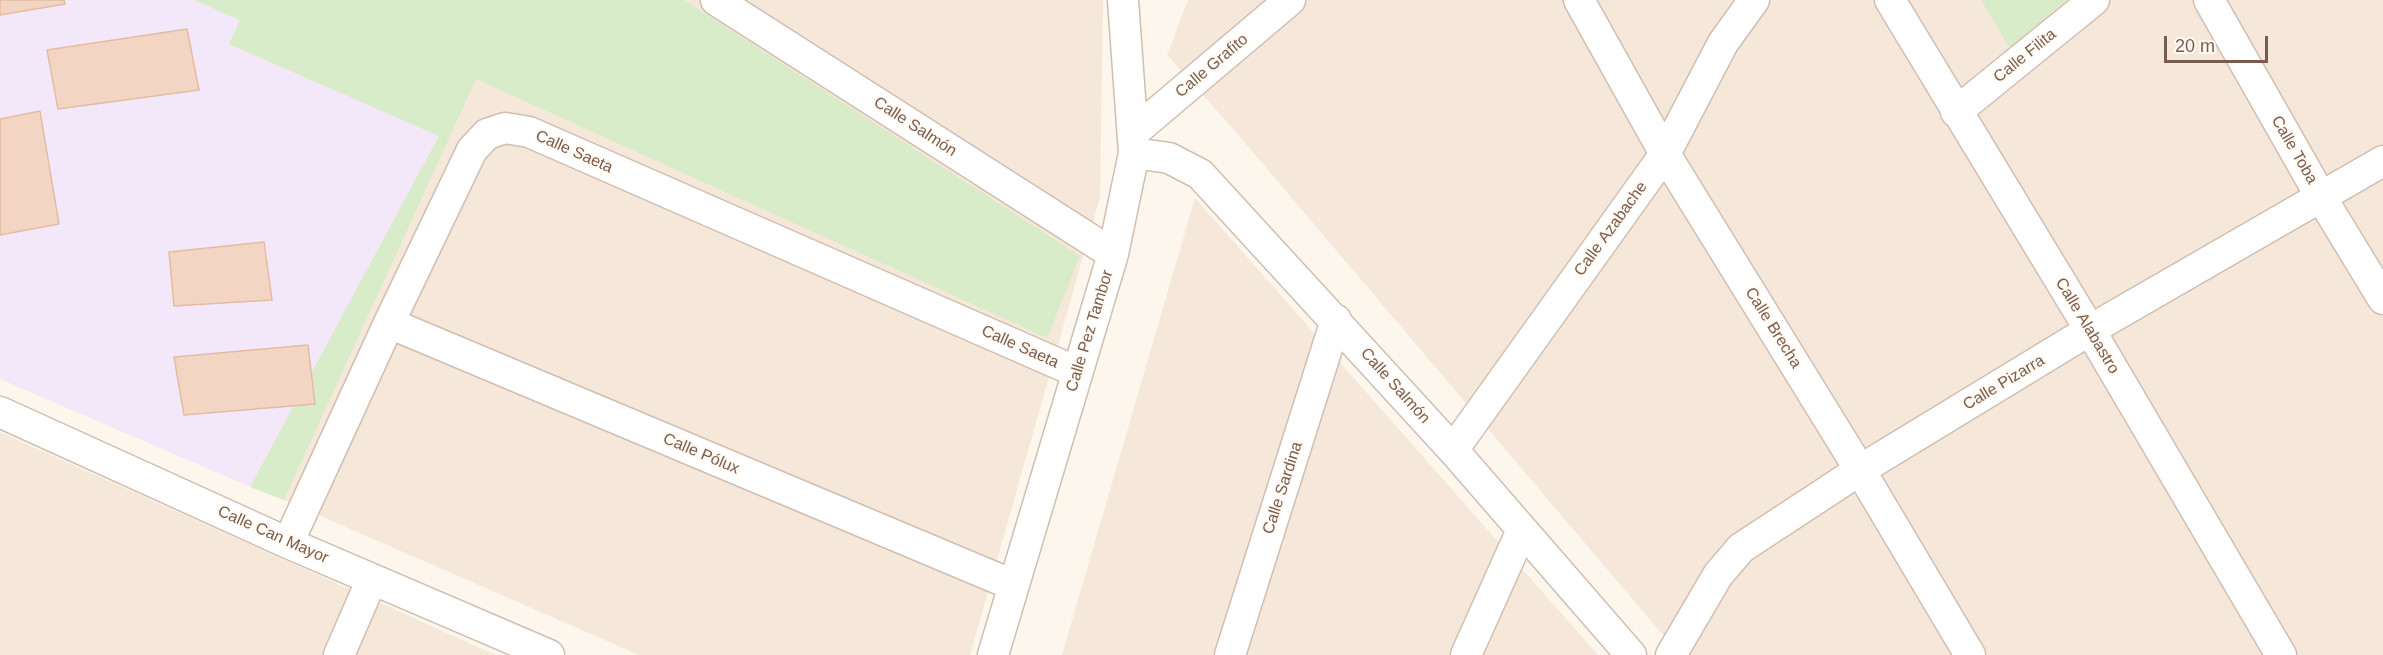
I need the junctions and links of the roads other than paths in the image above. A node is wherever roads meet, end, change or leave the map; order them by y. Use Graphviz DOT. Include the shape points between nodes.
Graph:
graph roads {
  1 [pos="716,0"];
  2 [pos="1123,0"];
  3 [pos="1290,0"];
  4 [pos="1579,0"];
  5 [pos="1754,0"];
  6 [pos="1890,0"];
  7 [pos="2094,0"];
  8 [pos="2209,0"];
  9 [pos="1956,112"];
  10 [pos="1134,142"];
  11 [pos="1665,154"];
  12 [pos="2383,160"];
  13 [pos="2321,197"];
  14 [pos="1113,254"];
  15 [pos="2383,299"];
  16 [pos="1336,320"];
  17 [pos="389,323"];
  18 [pos="2090,330"];
  19 [pos="1077,372"];
  20 [pos="0,412"];
  21 [pos="1453,450"];
  22 [pos="1860,470"];
  23 [pos="1522,530"];
  24 [pos="288,543"];
  25 [pos="372,579"];
  26 [pos="1012,585"];
  27 [pos="339,655"];
  28 [pos="549,655"];
  29 [pos="993,655"];
  30 [pos="1230,655"];
  31 [pos="1466,655"];
  32 [pos="1631,655"];
  33 [pos="1671,655"];
  34 [pos="1970,655"];
  35 [pos="2281,655"];
  1 -- 14 [label="street, Calle Salmón"];
  2 -- 10 [label="street, Calle Pez Tambor"];
  3 -- 10 [label="street, Calle Grafito"];
  4 -- 11 [label="street, Calle Brecha"];
  5 -- 11 [label="street, Calle Azabache" via="1723,43"];
  6 -- 9 [label="street, Calle Alabastro"];
  7 -- 9 [label="street, Calle Filita"];
  8 -- 13 [label="street, Calle Toba"];
  9 -- 18 [label="street, Calle Alabastro"];
  10 -- 14 [label="street, Calle Pez Tambor"];
  10 -- 16 [label="street, Calle Salmón" via="1200,174"];
  11 -- 21 [label="street, Calle Azabache"];
  11 -- 22 [label="street, Calle Brecha"];
  12 -- 13 [label="street, Calle Pizarra"];
  13 -- 15 [label="street, Calle Toba"];
  13 -- 18 [label="street, Calle Pizarra"];
  14 -- 19 [label="street, Calle Pez Tambor"];
  16 -- 21 [label="street, Calle Salmón"];
  16 -- 30 [label="street, Calle Sardina"];
  17 -- 19 [label="street, Calle Saeta" via="472,150 487,134 505,128 529,132"];
  17 -- 24 [label="street, Calle Saeta"];
  17 -- 26 [label="street, Calle Pólux"];
  18 -- 22 [label="street, Calle Pizarra"];
  18 -- 35 [label="street, Calle Alabastro"];
  19 -- 26 [label="street, Calle Pez Tambor"];
  20 -- 24 [label="street, Calle Can Mayor"];
  21 -- 23 [label="street, Calle Salmón"];
  22 -- 33 [label="street, Calle Pizarra" via="1741,548 1718,575"];
  22 -- 34 [label="street, Calle Brecha"];
  23 -- 31 [label="street"];
  23 -- 32 [label="street, Calle Salmón"];
  24 -- 25 [label="street, Calle Can Mayor"];
  25 -- 27 [label="street"];
  25 -- 28 [label="street, Calle Can Mayor"];
  26 -- 29 [label="street, Calle Pez Tambor"];
}
